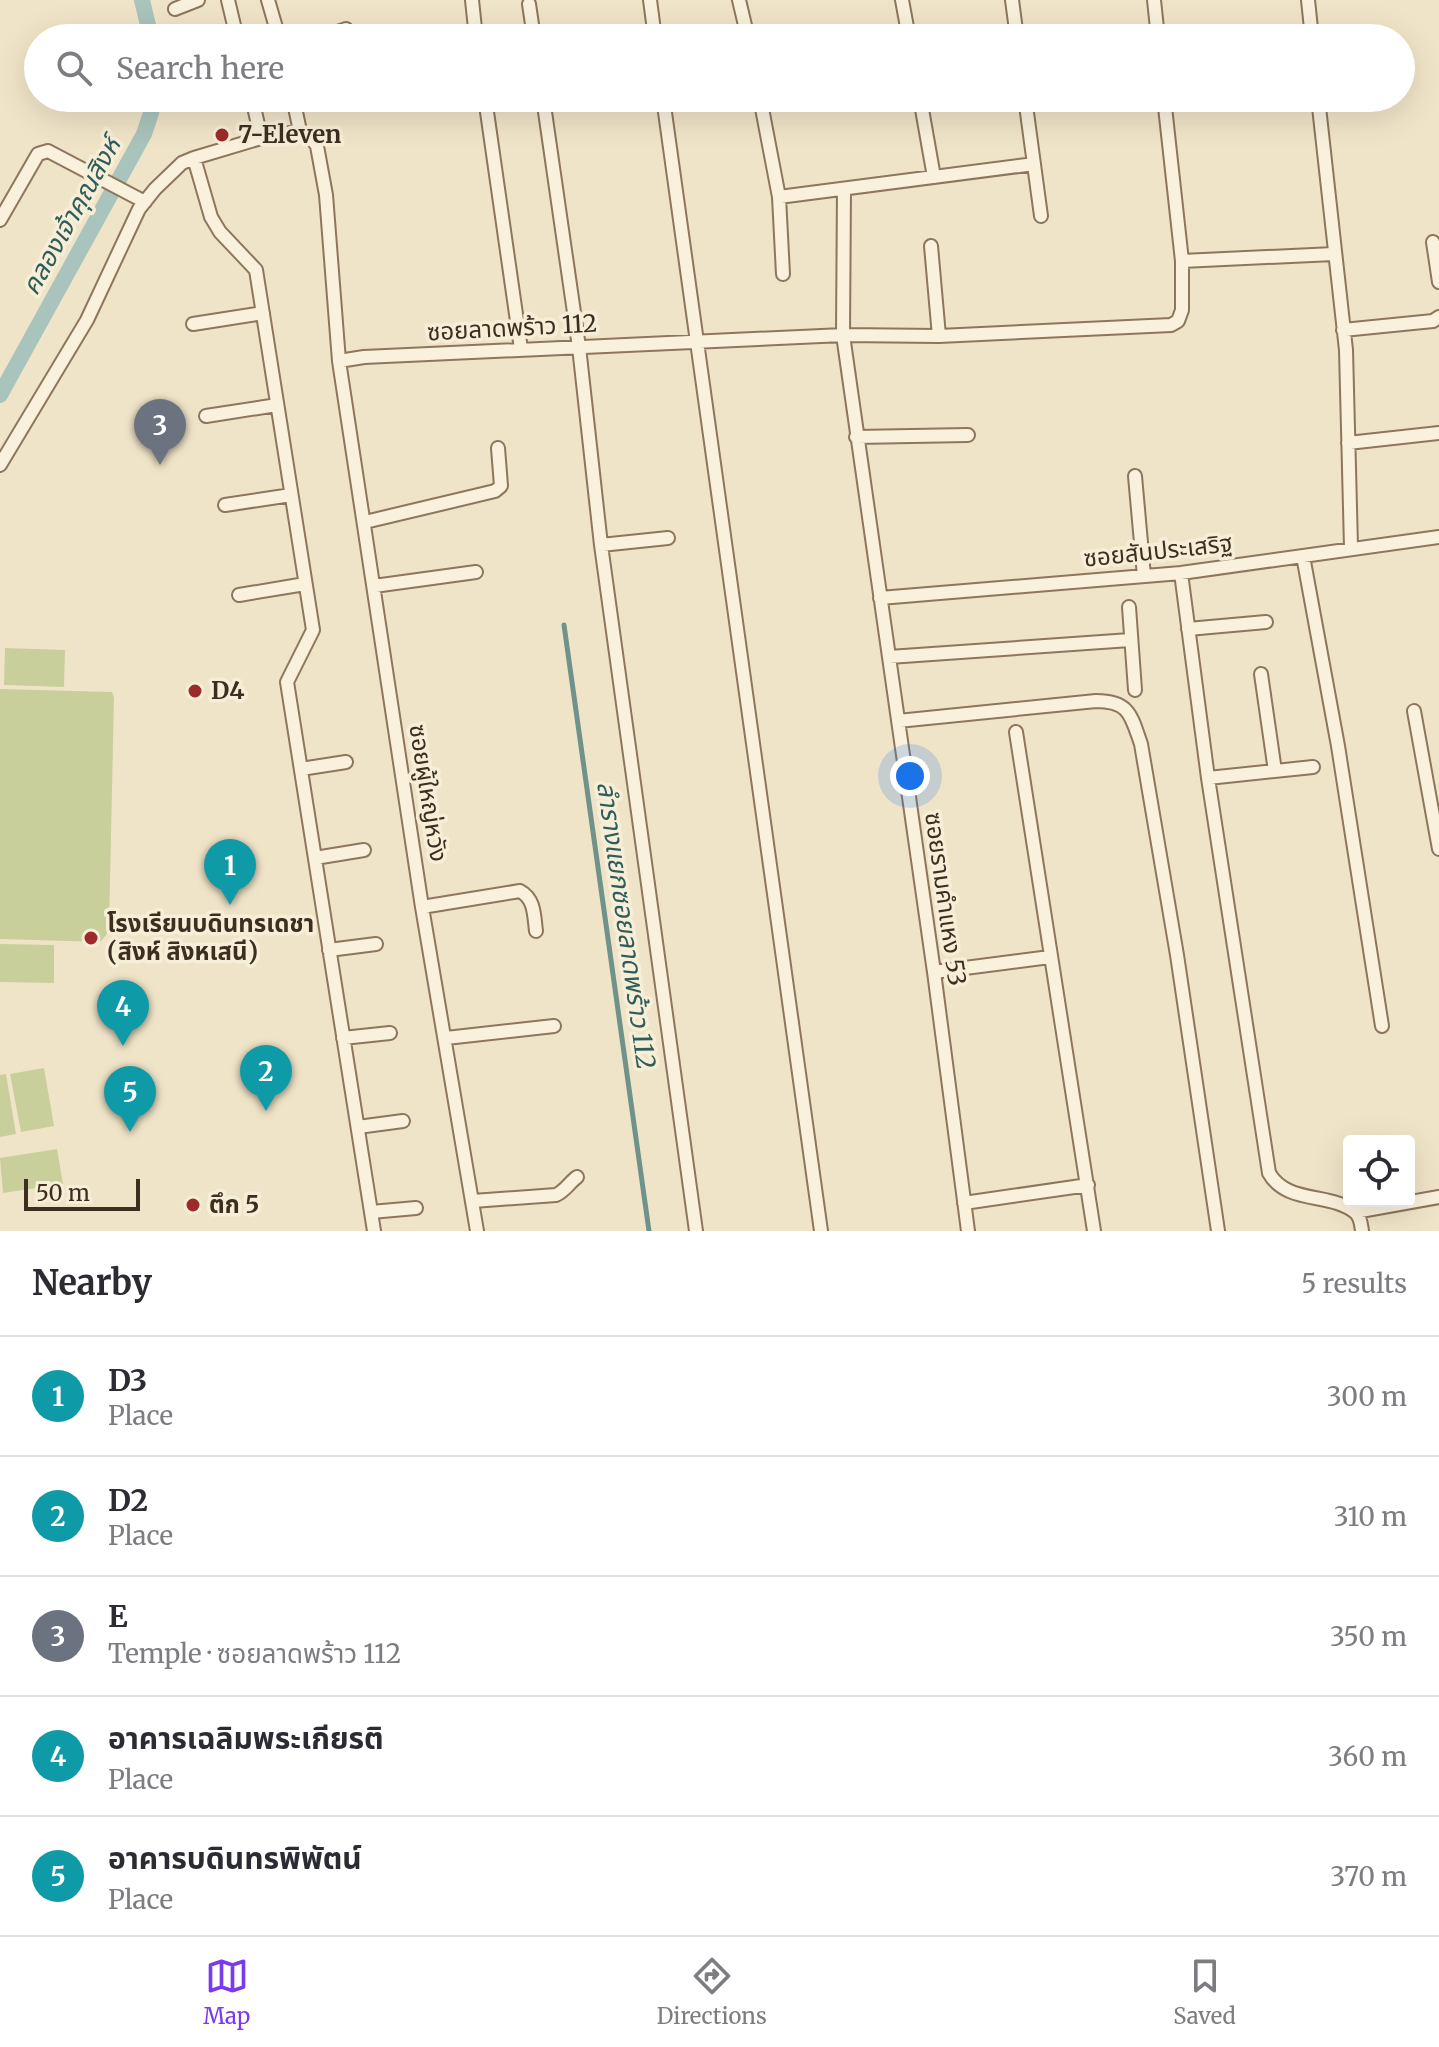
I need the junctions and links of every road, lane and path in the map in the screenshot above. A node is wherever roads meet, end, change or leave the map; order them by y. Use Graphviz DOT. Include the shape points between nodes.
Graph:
graph roads {
  1 [pos="198,0"];
  2 [pos="228,0"];
  3 [pos="268,0"];
  4 [pos="472,0"];
  5 [pos="650,0"];
  6 [pos="739,0"];
  7 [pos="902,0"];
  8 [pos="1012,0"];
  9 [pos="1154,0"];
  10 [pos="1308,0"];
  11 [pos="529,4"];
  12 [pos="175,9"];
  13 [pos="234,24"];
  14 [pos="275,24"];
  15 [pos="475,24"];
  16 [pos="532,24"];
  17 [pos="653,24"];
  18 [pos="745,24"];
  19 [pos="906,24"];
  20 [pos="1015,24"];
  21 [pos="1157,24"];
  22 [pos="1311,24"];
  23 [pos="255,112"];
  24 [pos="296,112"];
  25 [pos="487,112"];
  26 [pos="545,112"];
  27 [pos="665,112"];
  28 [pos="763,112"];
  29 [pos="922,112"];
  30 [pos="1027,112"];
  31 [pos="1166,112"];
  32 [pos="1319,112"];
  33 [pos="300,131"];
  34 [pos="261,138"];
  35 [pos="194,158"];
  36 [pos="1034,164"];
  37 [pos="934,177"];
  38 [pos="844,189"];
  39 [pos="779,197"];
  40 [pos="145,202"];
  41 [pos="1041,216"];
  42 [pos="0,220"];
  43 [pos="1433,242"];
  44 [pos="931,246"];
  45 [pos="1334,254"];
  46 [pos="1182,261"];
  47 [pos="783,274"];
  48 [pos="1439,282"];
  49 [pos="263,313"];
  50 [pos="1439,317"];
  51 [pos="193,324"];
  52 [pos="1343,330"];
  53 [pos="843,335"];
  54 [pos="939,336"];
  55 [pos="697,342"];
  56 [pos="579,347"];
  57 [pos="521,349"];
  58 [pos="339,361"];
  59 [pos="277,405"];
  60 [pos="206,416"];
  61 [pos="1439,433"];
  62 [pos="968,435"];
  63 [pos="856,437"];
  64 [pos="1348,443"];
  65 [pos="498,448"];
  66 [pos="0,465"];
  67 [pos="1135,476"];
  68 [pos="291,495"];
  69 [pos="225,505"];
  70 [pos="365,522"];
  71 [pos="1439,537"];
  72 [pos="668,538"];
  73 [pos="601,545"];
  74 [pos="1351,547"];
  75 [pos="1303,556"];
  76 [pos="476,572"];
  77 [pos="1181,573"];
  78 [pos="1144,576"];
  79 [pos="305,584"];
  80 [pos="374,586"];
  81 [pos="239,595"];
  82 [pos="880,598"];
  83 [pos="1129,607"];
  84 [pos="1266,622"];
  85 [pos="1188,629"];
  86 [pos="1130,640"];
  87 [pos="889,657"];
  88 [pos="1261,674"];
  89 [pos="1135,690"];
  90 [pos="1414,711"];
  91 [pos="898,721"];
  92 [pos="1016,732"];
  93 [pos="346,762"];
  94 [pos="1313,767"];
  95 [pos="301,769"];
  96 [pos="1275,771"];
  97 [pos="1208,778"];
  98 [pos="1439,849"];
  99 [pos="364,850"];
  100 [pos="315,858"];
  101 [pos="422,907"];
  102 [pos="536,931"];
  103 [pos="376,944"];
  104 [pos="329,950"];
  105 [pos="1050,957"];
  106 [pos="934,972"];
  107 [pos="554,1026"];
  108 [pos="1382,1026"];
  109 [pos="390,1033"];
  110 [pos="343,1038"];
  111 [pos="446,1038"];
  112 [pos="403,1121"];
  113 [pos="358,1127"];
  114 [pos="577,1177"];
  115 [pos="1088,1185"];
  116 [pos="1439,1197"];
  117 [pos="473,1201"];
  118 [pos="964,1203"];
  119 [pos="416,1208"];
  120 [pos="371,1212"];
  121 [pos="1355,1212"];
  122 [pos="374,1231"];
  123 [pos="477,1231"];
  124 [pos="696,1231"];
  125 [pos="821,1231"];
  126 [pos="968,1231"];
  127 [pos="1094,1231"];
  128 [pos="1218,1231"];
  129 [pos="1362,1231"];
  1 -- 12 [label="street"];
  2 -- 13 [label="street"];
  3 -- 14 [label="street"];
  4 -- 15 [label="street"];
  5 -- 17 [label="street"];
  6 -- 18 [label="street"];
  7 -- 19 [label="street"];
  8 -- 20 [label="street"];
  9 -- 21 [label="street"];
  10 -- 22 [label="street"];
  11 -- 16 [label="street"];
  23 -- 34 [label="street"];
  24 -- 33 [label="street"];
  25 -- 57 [label="street"];
  26 -- 56 [label="street"];
  27 -- 55 [label="street"];
  28 -- 39 [label="street"];
  29 -- 37 [label="street"];
  30 -- 36 [label="street"];
  31 -- 46 [label="street, ซอยลาดพร้าว 112"];
  32 -- 45 [label="street"];
  33 -- 34 [label="street"];
  33 -- 58 [label="street" via="317,146 324,182"];
  34 -- 35 [label="street"];
  35 -- 40 [label="street" via="182,163"];
  35 -- 49 [label="street" via="211,217 256,270"];
  36 -- 37 [label="street"];
  36 -- 41 [label="street"];
  37 -- 38 [label="street"];
  38 -- 39 [label="street"];
  38 -- 53 [label="street, ซอยรามคำแหง 53"];
  39 -- 47 [label="street"];
  40 -- 42 [label="street" via="43,151"];
  40 -- 66 [label="street" via="87,320"];
  43 -- 48 [label="street"];
  44 -- 54 [label="street"];
  45 -- 46 [label="street"];
  45 -- 52 [label="street"];
  46 -- 54 [label="street, ซอยลาดพร้าว 112" via="1182,310 1171,325"];
  49 -- 51 [label="street"];
  49 -- 59 [label="street"];
  50 -- 52 [label="street"];
  52 -- 64 [label="street"];
  53 -- 54 [label="street, ซอยลาดพร้าว 112"];
  53 -- 55 [label="street, ซอยลาดพร้าว 112"];
  53 -- 63 [label="street, ซอยรามคำแหง 53"];
  55 -- 56 [label="street, ซอยลาดพร้าว 112"];
  55 -- 125 [label="street"];
  56 -- 57 [label="street, ซอยลาดพร้าว 112"];
  56 -- 73 [label="street"];
  57 -- 58 [label="street, ซอยลาดพร้าว 112"];
  58 -- 70 [label="street, ซอยผู้ใหญ่หวัง"];
  59 -- 60 [label="street"];
  59 -- 68 [label="street"];
  61 -- 64 [label="street"];
  62 -- 63 [label="street"];
  63 -- 82 [label="street, ซอยรามคำแหง 53"];
  64 -- 74 [label="street"];
  65 -- 70 [label="street" via="501,486 495,491"];
  67 -- 78 [label="street"];
  68 -- 69 [label="street"];
  68 -- 79 [label="street"];
  70 -- 80 [label="street, ซอยผู้ใหญ่หวัง"];
  71 -- 74 [label="street, ซอยสันประเสริฐ"];
  72 -- 73 [label="street"];
  73 -- 124 [label="street"];
  74 -- 75 [label="street, ซอยสันประเสริฐ"];
  75 -- 77 [label="street, ซอยสันประเสริฐ"];
  75 -- 108 [label="street"];
  76 -- 80 [label="street"];
  77 -- 78 [label="street, ซอยสันประเสริฐ"];
  77 -- 85 [label="street"];
  78 -- 82 [label="street, ซอยสันประเสริฐ"];
  79 -- 81 [label="street"];
  79 -- 95 [label="street" via="313,630 287,682"];
  80 -- 101 [label="street, ซอยผู้ใหญ่หวัง"];
  82 -- 87 [label="street, ซอยรามคำแหง 53"];
  83 -- 86 [label="street"];
  84 -- 85 [label="street"];
  85 -- 97 [label="street"];
  86 -- 87 [label="street"];
  86 -- 89 [label="street"];
  87 -- 91 [label="street, ซอยรามคำแหง 53"];
  88 -- 96 [label="street"];
  90 -- 98 [label="street"];
  91 -- 106 [label="street, ซอยรามคำแหง 53"];
  91 -- 128 [label="street" via="1096,701 1118,703 1129,711 1149,789"];
  92 -- 105 [label="street"];
  93 -- 95 [label="street"];
  94 -- 96 [label="street"];
  95 -- 100 [label="street"];
  96 -- 97 [label="street"];
  97 -- 121 [label="street" via="1269,1173 1275,1183 1303,1196"];
  99 -- 100 [label="street"];
  100 -- 104 [label="street"];
  101 -- 102 [label="street" via="520,891 534,909"];
  101 -- 111 [label="street, ซอยผู้ใหญ่หวัง"];
  103 -- 104 [label="street"];
  104 -- 110 [label="street"];
  105 -- 106 [label="street"];
  105 -- 115 [label="street"];
  106 -- 118 [label="street, ซอยรามคำแหง 53"];
  107 -- 111 [label="street"];
  109 -- 110 [label="street"];
  110 -- 113 [label="street"];
  111 -- 117 [label="street, ซอยผู้ใหญ่หวัง"];
  112 -- 113 [label="street"];
  113 -- 120 [label="street"];
  114 -- 117 [label="street" via="556,1195"];
  115 -- 118 [label="street"];
  115 -- 127 [label="street"];
  116 -- 121 [label="street"];
  117 -- 123 [label="street, ซอยผู้ใหญ่หวัง"];
  118 -- 126 [label="street, ซอยรามคำแหง 53"];
  119 -- 120 [label="street"];
  120 -- 122 [label="street"];
  121 -- 129 [label="street"];
}
